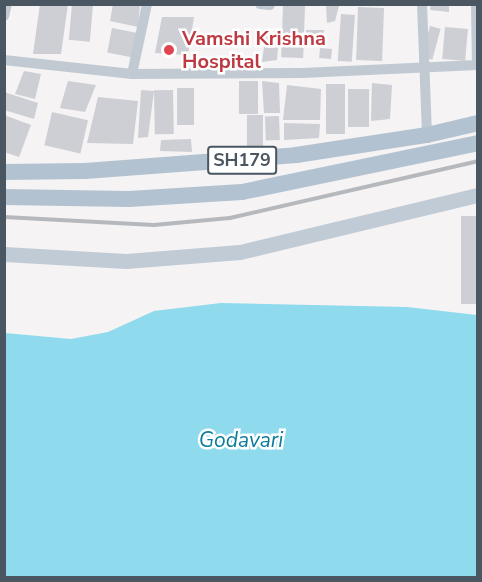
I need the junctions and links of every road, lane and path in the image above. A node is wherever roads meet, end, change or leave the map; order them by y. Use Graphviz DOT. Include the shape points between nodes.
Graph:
graph roads {
  1 [pos="7,4"];
  2 [pos="147,4"];
  3 [pos="260,4"];
  4 [pos="422,4"];
  5 [pos="476,4"];
  6 [pos="270,5"];
  7 [pos="4,16"];
  8 [pos="4,60"];
  9 [pos="477,65"];
  10 [pos="427,68"];
  11 [pos="132,74"];
  12 [pos="477,123"];
  13 [pos="427,135"];
  14 [pos="477,143"];
  15 [pos="4,172"];
  16 [pos="477,195"];
  17 [pos="4,197"];
  18 [pos="4,254"];
  1 -- 7 [label="street"];
  2 -- 11 [label="street"];
  3 -- 6 [label="street"];
  4 -- 10 [label="street"];
  5 -- 9 [label="street"];
  8 -- 11 [label="street"];
  9 -- 10 [label="street"];
  10 -- 11 [label="street"];
  10 -- 13 [label="street"];
  12 -- 13 [label="main road, SH179"];
  13 -- 15 [label="main road, SH179" via="273,157 85,171"];
  14 -- 17 [label="main road" via="242,192 129,199"];
  16 -- 18 [label="main road" via="240,252 126,261"];
}
